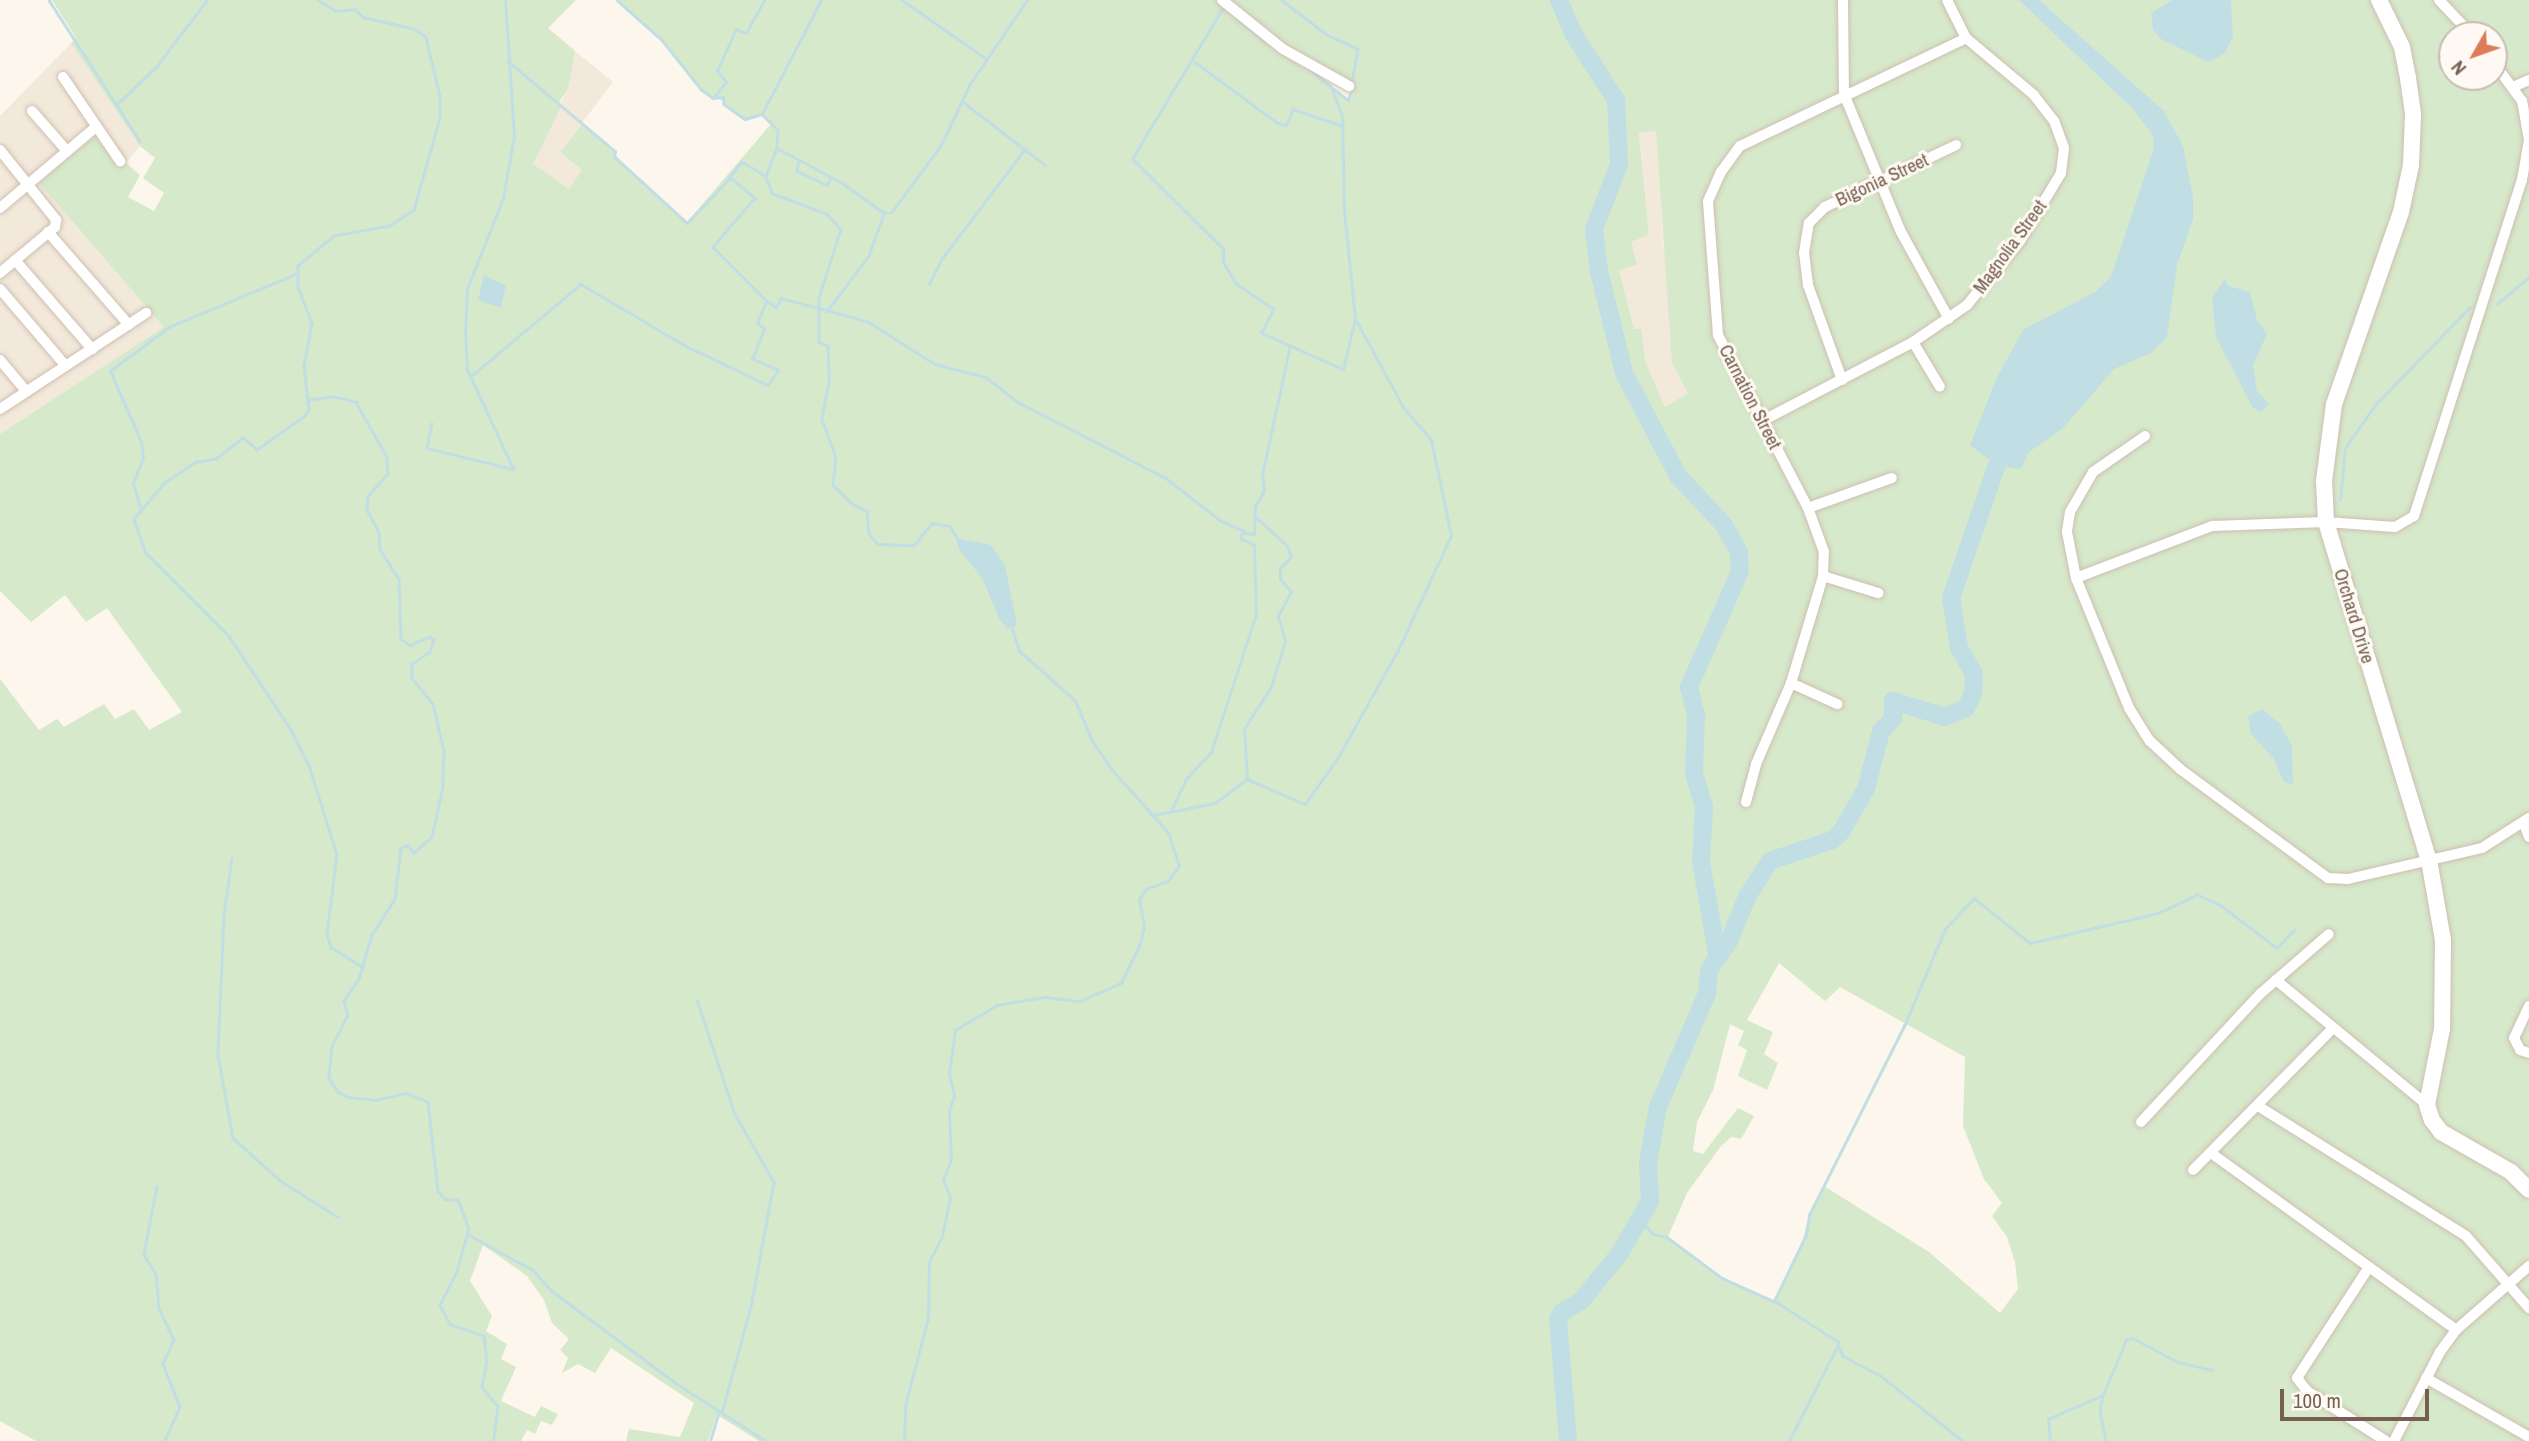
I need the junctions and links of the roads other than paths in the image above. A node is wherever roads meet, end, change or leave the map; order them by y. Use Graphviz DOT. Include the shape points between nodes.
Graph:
graph roads {
  1 [pos="1222,0"];
  2 [pos="1843,0"];
  3 [pos="1947,0"];
  4 [pos="2379,0"];
  5 [pos="2439,0"];
  6 [pos="2459,21"];
  7 [pos="1966,38"];
  8 [pos="63,77"];
  9 [pos="2508,80"];
  10 [pos="2529,80"];
  11 [pos="1349,86"];
  12 [pos="2513,87"];
  13 [pos="1844,94"];
  14 [pos="32,111"];
  15 [pos="96,127"];
  16 [pos="1956,145"];
  17 [pos="0,150"];
  18 [pos="67,151"];
  19 [pos="120,161"];
  20 [pos="1883,181"];
  21 [pos="28,184"];
  22 [pos="0,208"];
  23 [pos="48,232"];
  24 [pos="15,260"];
  25 [pos="0,273"];
  26 [pos="0,289"];
  27 [pos="146,313"];
  28 [pos="1949,319"];
  29 [pos="129,325"];
  30 [pos="1913,342"];
  31 [pos="92,349"];
  32 [pos="0,360"];
  33 [pos="66,366"];
  34 [pos="1842,380"];
  35 [pos="1940,387"];
  36 [pos="26,391"];
  37 [pos="0,409"];
  38 [pos="1762,421"];
  39 [pos="2145,436"];
  40 [pos="1892,478"];
  41 [pos="1808,508"];
  42 [pos="2326,522"];
  43 [pos="1823,576"];
  44 [pos="2077,578"];
  45 [pos="1878,593"];
  46 [pos="1791,683"];
  47 [pos="1837,704"];
  48 [pos="1746,802"];
  49 [pos="2526,821"];
  50 [pos="2529,837"];
  51 [pos="2429,860"];
  52 [pos="2329,934"];
  53 [pos="2276,980"];
  54 [pos="2529,1006"];
  55 [pos="2331,1030"];
  56 [pos="2529,1053"];
  57 [pos="2258,1105"];
  58 [pos="2427,1105"];
  59 [pos="2141,1122"];
  60 [pos="2211,1153"];
  61 [pos="2193,1170"];
  62 [pos="2529,1190"];
  63 [pos="2529,1266"];
  64 [pos="2370,1267"];
  65 [pos="2508,1284"];
  66 [pos="2529,1308"];
  67 [pos="2456,1330"];
  68 [pos="2426,1378"];
  69 [pos="2529,1437"];
  70 [pos="2386,1441"];
  71 [pos="2395,1441"];
  1 -- 11 [label="street" via="1283,49"];
  2 -- 13 [label="street"];
  3 -- 7 [label="street, Magnolia Street"];
  4 -- 42 [label="street, Orchard Drive" via="2402,47 2413,114 2411,165 2400,212 2334,404 2324,481"];
  5 -- 6 [label="street"];
  7 -- 13 [label="street, Carnation Street"];
  7 -- 28 [label="street, Magnolia Street" via="2034,95 2054,121 2064,148 2062,173 2020,241 1967,305"];
  8 -- 15 [label="street"];
  9 -- 12 [label="street"];
  10 -- 12 [label="street"];
  12 -- 42 [label="street" via="2522,100 2529,140 2522,180 2420,503 2414,516 2395,527"];
  13 -- 20 [label="street"];
  13 -- 38 [label="street, Carnation Street" via="1740,146 1721,172 1709,201 1718,335"];
  14 -- 18 [label="street"];
  15 -- 18 [label="street"];
  15 -- 19 [label="street"];
  16 -- 20 [label="street, Bigonia Street"];
  17 -- 21 [label="street"];
  18 -- 21 [label="street"];
  20 -- 28 [label="street" via="1901,232"];
  20 -- 34 [label="street, Bigonia Street" via="1825,207 1809,223 1804,253 1808,285"];
  21 -- 22 [label="street"];
  21 -- 23 [label="street" via="56,218"];
  23 -- 24 [label="street"];
  23 -- 29 [label="street"];
  24 -- 25 [label="street"];
  24 -- 31 [label="street"];
  26 -- 33 [label="street"];
  27 -- 29 [label="street"];
  28 -- 30 [label="street, Magnolia Street"];
  29 -- 31 [label="street"];
  30 -- 34 [label="street, Magnolia Street"];
  30 -- 35 [label="street"];
  31 -- 33 [label="street"];
  32 -- 36 [label="street"];
  33 -- 36 [label="street"];
  34 -- 38 [label="street, Magnolia Street"];
  36 -- 37 [label="street"];
  38 -- 41 [label="street, Carnation Street"];
  39 -- 44 [label="street" via="2093,472 2079,492 2067,532"];
  40 -- 41 [label="street"];
  41 -- 43 [label="street, Carnation Street" via="1824,552"];
  42 -- 44 [label="street" via="2212,526"];
  42 -- 51 [label="street, Orchard Drive"];
  43 -- 45 [label="street"];
  43 -- 46 [label="street, Carnation Street"];
  44 -- 51 [label="street" via="2129,708 2150,741 2180,769 2328,878 2348,879"];
  46 -- 47 [label="street"];
  46 -- 48 [label="street, Carnation Street" via="1756,764"];
  49 -- 50 [label="street"];
  49 -- 51 [label="street" via="2482,848"];
  51 -- 58 [label="street, Orchard Drive" via="2443,940 2442,1030"];
  52 -- 53 [label="street"];
  53 -- 55 [label="street"];
  53 -- 59 [label="street"];
  54 -- 56 [label="street" via="2514,1038 2520,1050"];
  55 -- 57 [label="street"];
  55 -- 58 [label="street"];
  57 -- 60 [label="street"];
  57 -- 65 [label="street" via="2466,1236"];
  58 -- 62 [label="street" via="2441,1132 2511,1172"];
  60 -- 61 [label="street"];
  60 -- 64 [label="street"];
  63 -- 65 [label="street"];
  64 -- 67 [label="street"];
  64 -- 70 [label="street" via="2297,1378 2306,1391"];
  65 -- 66 [label="street"];
  65 -- 67 [label="street"];
  67 -- 68 [label="street"];
  68 -- 69 [label="street"];
  68 -- 71 [label="street"];
}
